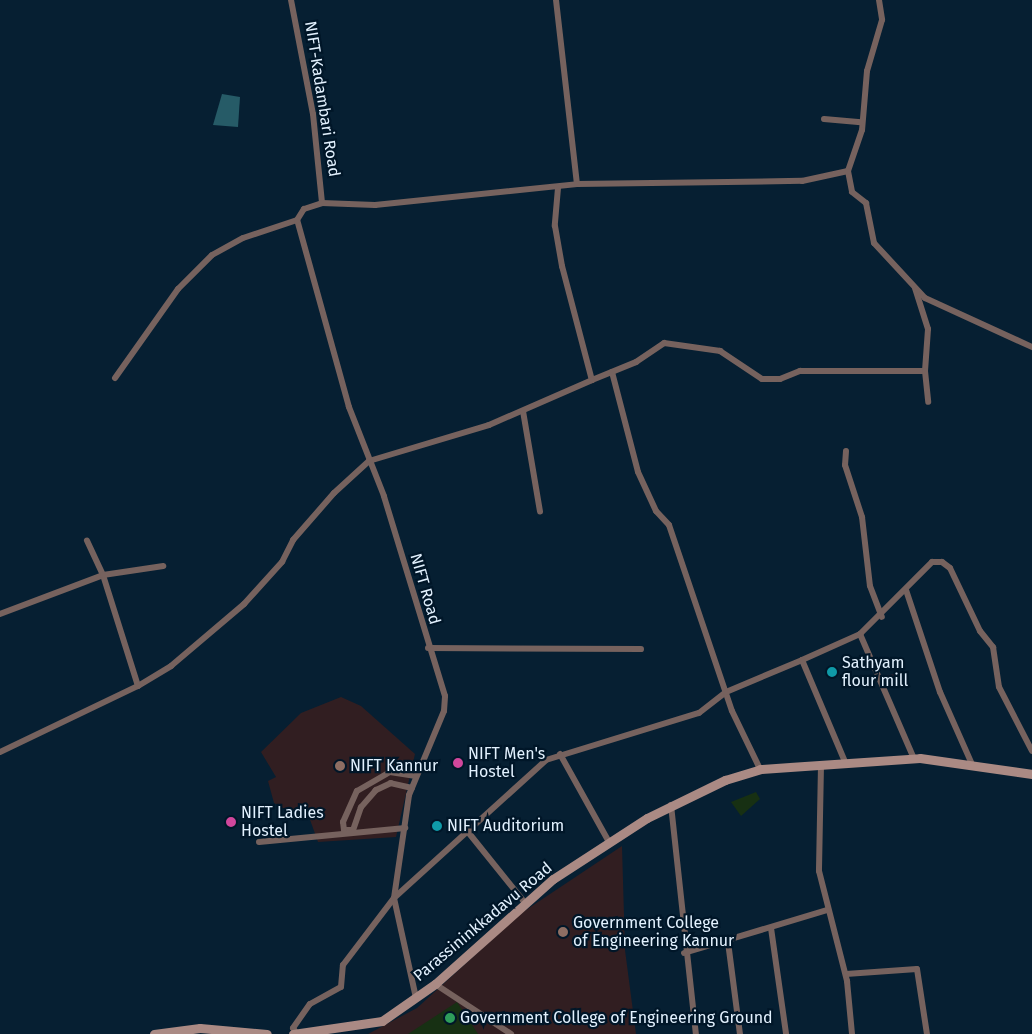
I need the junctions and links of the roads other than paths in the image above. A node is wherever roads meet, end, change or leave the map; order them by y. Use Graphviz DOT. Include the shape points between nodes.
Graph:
graph roads {
  1 [pos="291,0"];
  2 [pos="556,0"];
  3 [pos="879,0"];
  4 [pos="824,119"];
  5 [pos="861,122"];
  6 [pos="848,171"];
  7 [pos="577,184"];
  8 [pos="558,188"];
  9 [pos="322,203"];
  10 [pos="298,220"];
  11 [pos="915,288"];
  12 [pos="1032,347"];
  13 [pos="612,372"];
  14 [pos="925,372"];
  15 [pos="115,378"];
  16 [pos="592,380"];
  17 [pos="928,402"];
  18 [pos="523,412"];
  19 [pos="846,451"];
  20 [pos="369,461"];
  21 [pos="540,512"];
  22 [pos="87,541"];
  23 [pos="163,566"];
  24 [pos="102,575"];
  25 [pos="906,590"];
  26 [pos="0,614"];
  27 [pos="882,617"];
  28 [pos="860,634"];
  29 [pos="428,648"];
  30 [pos="641,649"];
  31 [pos="802,660"];
  32 [pos="138,686"];
  33 [pos="726,692"];
  34 [pos="1032,751"];
  35 [pos="0,752"];
  36 [pos="560,754"];
  37 [pos="914,759"];
  38 [pos="844,762"];
  39 [pos="971,762"];
  40 [pos="820,765"];
  41 [pos="760,769"];
  42 [pos="1032,774"];
  43 [pos="416,776"];
  44 [pos="412,788"];
  45 [pos="672,805"];
  46 [pos="405,828"];
  47 [pos="468,832"];
  48 [pos="259,842"];
  49 [pos="610,844"];
  50 [pos="394,898"];
  51 [pos="525,902"];
  52 [pos="827,910"];
  53 [pos="771,928"];
  54 [pos="728,942"];
  55 [pos="684,952"];
  56 [pos="846,974"];
  57 [pos="435,984"];
  58 [pos="416,998"];
  59 [pos="154,1034"];
  60 [pos="267,1034"];
  61 [pos="293,1034"];
  62 [pos="297,1034"];
  63 [pos="511,1034"];
  64 [pos="696,1034"];
  65 [pos="740,1034"];
  66 [pos="786,1034"];
  67 [pos="852,1034"];
  68 [pos="927,1034"];
  1 -- 9 [label="street, NIFT-Kadambari Road" via="313,114"];
  2 -- 7 [label="street"];
  3 -- 5 [label="street" via="882,20 867,71"];
  4 -- 5 [label="street"];
  5 -- 6 [label="street" via="860,143"];
  6 -- 7 [label="street" via="802,181"];
  6 -- 11 [label="street" via="852,192 866,203 874,243"];
  7 -- 8 [label="street"];
  8 -- 9 [label="street" via="375,205"];
  8 -- 16 [label="street" via="555,226 562,266"];
  9 -- 10 [label="street" via="304,209"];
  10 -- 15 [label="street" via="243,238 212,255 178,289"];
  10 -- 20 [label="street, NIFT Road" via="316,298"];
  11 -- 12 [label="street" via="951,312"];
  11 -- 14 [label="street" via="928,329"];
  13 -- 14 [label="street" via="664,343 720,351 762,379 780,379 800,371"];
  13 -- 16 [label="street"];
  13 -- 33 [label="street" via="638,472 677,547"];
  14 -- 17 [label="street"];
  16 -- 18 [label="street"];
  18 -- 20 [label="street" via="438,443"];
  18 -- 21 [label="street"];
  19 -- 27 [label="street" via="844,465 862,517 870,586"];
  20 -- 29 [label="street, NIFT Road" via="384,496"];
  20 -- 32 [label="street" via="334,493 293,540 282,562 244,604 171,666"];
  22 -- 24 [label="street"];
  23 -- 24 [label="street"];
  24 -- 26 [label="street"];
  24 -- 32 [label="street"];
  25 -- 27 [label="street"];
  25 -- 34 [label="street" via="932,562 950,568 980,631 993,647 999,687"];
  25 -- 39 [label="street" via="940,692"];
  27 -- 28 [label="street"];
  28 -- 31 [label="street"];
  28 -- 37 [label="street"];
  29 -- 30 [label="street"];
  29 -- 43 [label="street, NIFT Road" via="445,696 444,711"];
  31 -- 33 [label="street"];
  31 -- 38 [label="street"];
  32 -- 35 [label="street"];
  33 -- 36 [label="street" via="699,713"];
  33 -- 41 [label="street"];
  36 -- 47 [label="street" via="546,760"];
  36 -- 49 [label="street"];
  37 -- 38 [label="main road, Parassininkkadavu Road"];
  37 -- 39 [label="main road, Parassininkkadavu Road"];
  38 -- 40 [label="main road, Parassininkkadavu Road"];
  39 -- 42 [label="main road, Parassininkkadavu Road"];
  40 -- 41 [label="main road, Parassininkkadavu Road"];
  40 -- 52 [label="street" via="816,843"];
  41 -- 45 [label="main road, Parassininkkadavu Road"];
  43 -- 44 [label="street, NIFT Road"];
  43 -- 44 [label="street" via="383,774 357,791 343,822 344,830 354,830 361,807 376,790 391,783"];
  44 -- 46 [label="street, NIFT Road"];
  45 -- 49 [label="main road, Parassininkkadavu Road"];
  45 -- 55 [label="street"];
  46 -- 48 [label="street"];
  46 -- 50 [label="street, NIFT Road"];
  47 -- 50 [label="street"];
  47 -- 51 [label="street"];
  49 -- 51 [label="main road, Parassininkkadavu Road"];
  50 -- 58 [label="street, NIFT Road"];
  50 -- 62 [label="street" via="343,966 341,987 310,1004 293,1028"];
  51 -- 57 [label="main road, Parassininkkadavu Road"];
  52 -- 53 [label="street"];
  52 -- 56 [label="street"];
  53 -- 54 [label="street"];
  53 -- 66 [label="street"];
  54 -- 55 [label="street"];
  54 -- 65 [label="street"];
  55 -- 64 [label="street"];
  56 -- 67 [label="street"];
  56 -- 68 [label="street" via="917,969"];
  57 -- 58 [label="main road, Parassininkkadavu Road"];
  57 -- 63 [label="street"];
  58 -- 62 [label="main road, Parassininkkadavu Road" via="382,1021"];
  59 -- 60 [label="main road" via="200,1028"];
  61 -- 62 [label="main road, Parassininkkadavu Road"];
}
